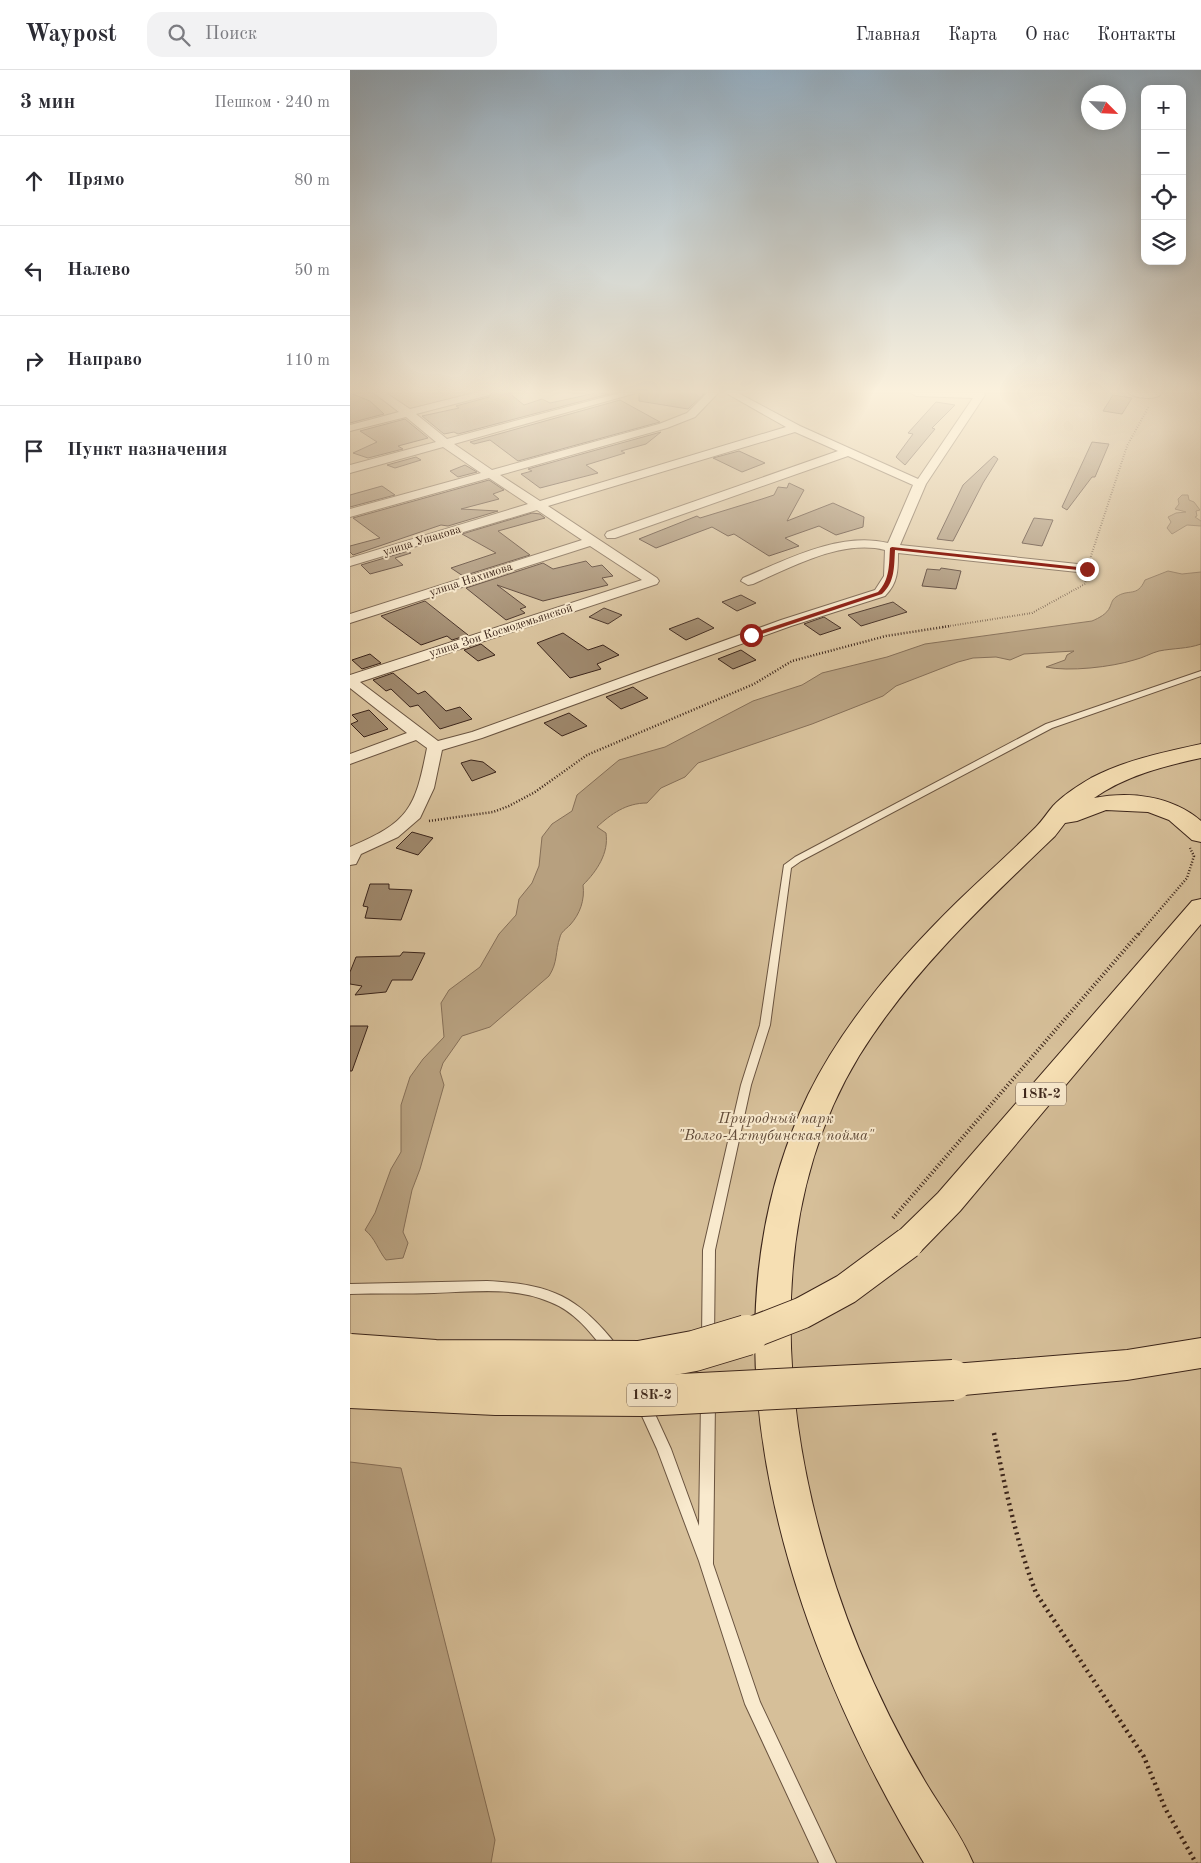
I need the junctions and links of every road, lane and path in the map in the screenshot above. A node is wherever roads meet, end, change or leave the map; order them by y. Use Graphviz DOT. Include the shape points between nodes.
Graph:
graph roads {
  1 [pos="476,477"];
  2 [pos="494,477"];
  3 [pos="635,477"];
  4 [pos="777,477"];
  5 [pos="903,477"];
  6 [pos="925,477"];
  7 [pos="1117,477"];
  8 [pos="920,484"];
  9 [pos="538,506"];
  10 [pos="350,513"];
  11 [pos="611,535"];
  12 [pos="592,541"];
  13 [pos="892,548"];
  14 [pos="350,562"];
  15 [pos="1087,569"];
  16 [pos="652,581"];
  17 [pos="748,581"];
  18 [pos="350,619"];
  19 [pos="1201,673"];
  20 [pos="350,681"];
  21 [pos="418,734"];
  22 [pos="435,748"];
  23 [pos="1201,751"];
  24 [pos="350,759"];
  25 [pos="409,823"];
  26 [pos="1046,831"];
  27 [pos="1194,838"];
  28 [pos="351,855"];
  29 [pos="1201,906"];
  30 [pos="901,1230"];
  31 [pos="350,1289"];
  32 [pos="1201,1353"];
  33 [pos="350,1354"];
  34 [pos="708,1358"];
  35 [pos="1126,1365"];
  36 [pos="1201,1373"];
  37 [pos="708,1378"];
  38 [pos="350,1388"];
  39 [pos="994,1433"];
  40 [pos="706,1564"];
  41 [pos="828,1863"];
  42 [pos="950,1863"];
  43 [pos="1196,1863"];
  1 -- 10 [label="street"];
  2 -- 9 [label="street"];
  3 -- 9 [label="street, улица Ушакова"];
  4 -- 11 [label="street"];
  5 -- 8 [label="street"];
  6 -- 8 [label="street"];
  7 -- 15 [label="path"];
  8 -- 13 [label="street"];
  9 -- 12 [label="street"];
  9 -- 14 [label="street, улица Ушакова"];
  12 -- 16 [label="street"];
  12 -- 18 [label="street, улица Нахимова"];
  13 -- 15 [label="street"];
  13 -- 17 [label="street" via="869,542 850,546 789,564"];
  13 -- 22 [label="street" via="891,576 880,593 786,623"];
  15 -- 25 [label="path" via="1085,584 1032,613 886,636 792,661 754,684 588,755 509,806 493,812"];
  16 -- 20 [label="street, улица Зои Космодемьянской"];
  19 -- 34 [label="lane" via="1049,726 787,867 765,1025 746,1085 709,1250"];
  20 -- 21 [label="street"];
  21 -- 22 [label="street"];
  21 -- 24 [label="street"];
  22 -- 25 [label="street" via="429,780"];
  23 -- 26 [label="main road" via="1159,760 1100,783 1064,808"];
  25 -- 28 [label="street" via="395,834"];
  26 -- 27 [label="main road" via="1078,810 1126,802 1173,813"];
  26 -- 42 [label="main road" via="913,962 860,1034 826,1090 803,1144 787,1196 775,1268 774,1347 782,1437 793,1499 821,1605 866,1718"];
  27 -- 30 [label="path" via="1194,856 1187,878"];
  29 -- 30 [label="main road, 18К-2" via="948,1202"];
  30 -- 33 [label="main road, 18К-2, bridge" via="846,1290 802,1313 694,1351 640,1362 445,1360"];
  31 -- 40 [label="lane" via="505,1285 554,1296 584,1318 610,1347 632,1380 664,1449"];
  32 -- 35 [label="main road, 18К-2"];
  35 -- 36 [label="main road"];
  35 -- 38 [label="main road, 18К-2, bridge" via="953,1380 633,1396"];
  37 -- 40 [label="lane"];
  39 -- 43 [label="path" via="1010,1512 1036,1593 1144,1757 1165,1808"];
  40 -- 41 [label="lane" via="753,1704"];
}
